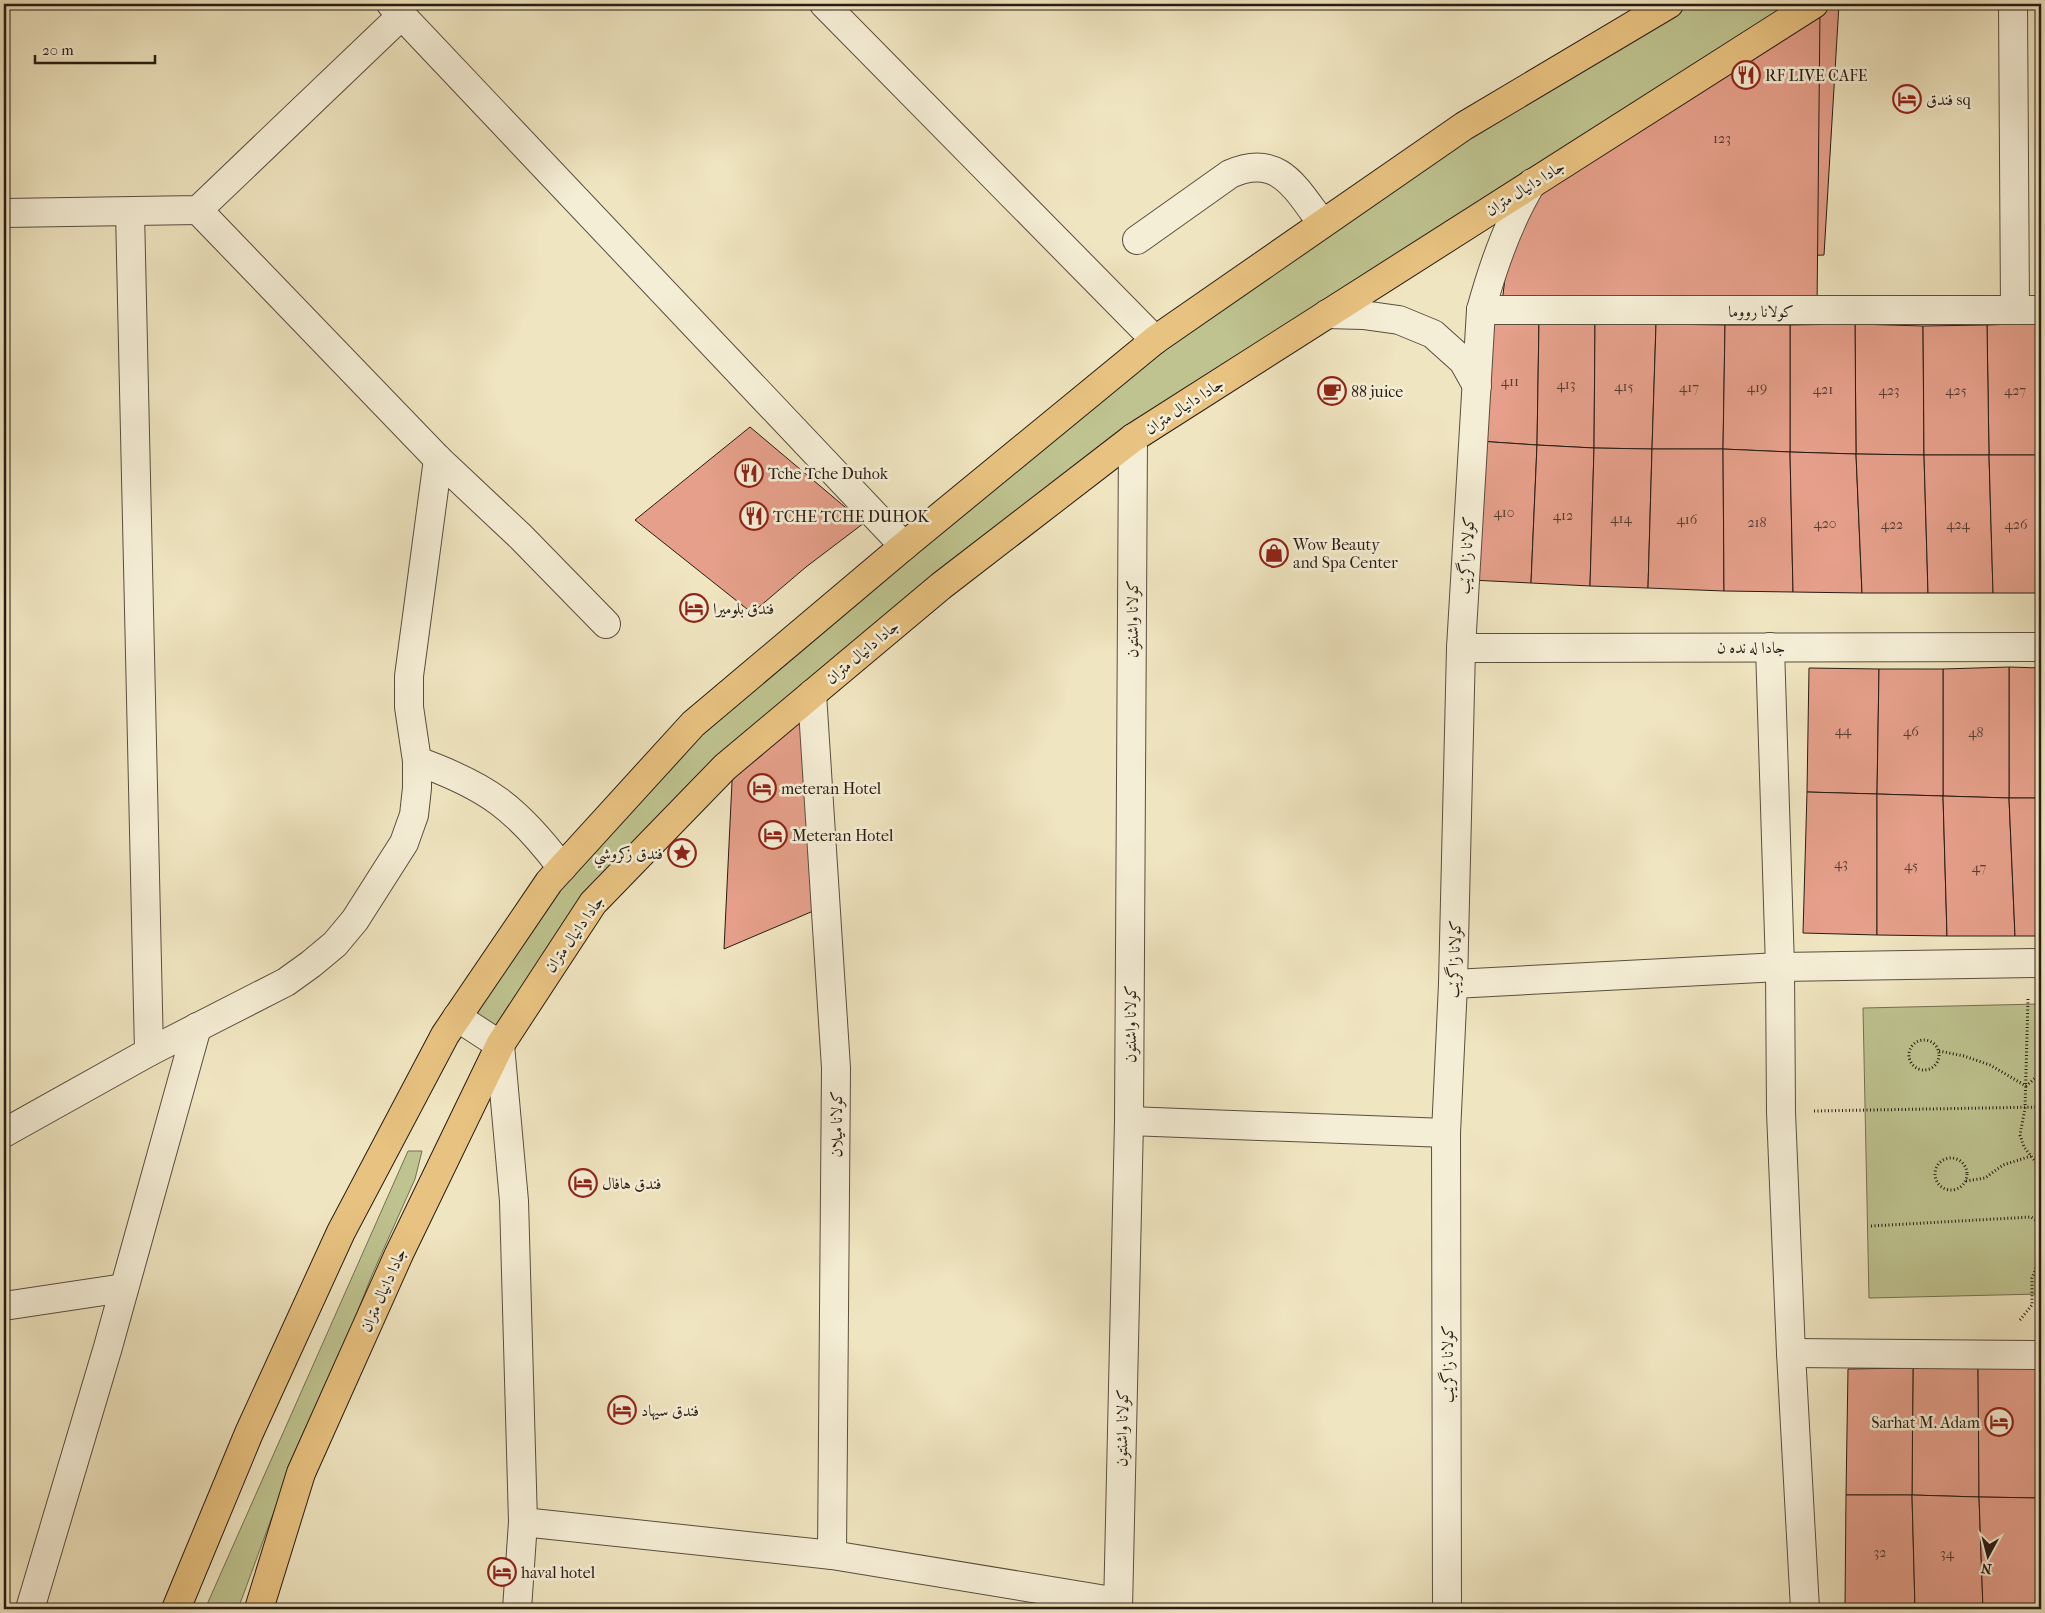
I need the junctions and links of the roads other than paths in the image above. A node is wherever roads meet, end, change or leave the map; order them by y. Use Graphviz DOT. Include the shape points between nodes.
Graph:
graph roads {
  1 [pos="824,4"];
  2 [pos="1670,4"];
  3 [pos="1814,4"];
  4 [pos="2013,4"];
  5 [pos="396,10"];
  6 [pos="1532,184"];
  7 [pos="198,210"];
  8 [pos="130,212"];
  9 [pos="4,213"];
  10 [pos="1322,223"];
  11 [pos="1137,240"];
  12 [pos="1481,310"];
  13 [pos="2028,310"];
  14 [pos="1327,314"];
  15 [pos="1155,340"];
  16 [pos="1477,386"];
  17 [pos="1133,438"];
  18 [pos="438,458"];
  19 [pos="904,546"];
  20 [pos="606,624"];
  21 [pos="1770,647"];
  22 [pos="2041,647"];
  23 [pos="1461,648"];
  24 [pos="812,694"];
  25 [pos="417,761"];
  26 [pos="562,868"];
  27 [pos="2035,963"];
  28 [pos="1780,967"];
  29 [pos="1453,984"];
  30 [pos="457,1017"];
  31 [pos="197,1028"];
  32 [pos="500,1045"];
  33 [pos="149,1052"];
  34 [pos="1129,1121"];
  35 [pos="4,1133"];
  36 [pos="1446,1134"];
  37 [pos="124,1288"];
  38 [pos="4,1306"];
  39 [pos="1791,1353"];
  40 [pos="2041,1355"];
  41 [pos="523,1522"];
  42 [pos="832,1555"];
  43 [pos="1118,1606"];
  44 [pos="23,1608"];
  45 [pos="176,1609"];
  46 [pos="259,1609"];
  47 [pos="517,1609"];
  48 [pos="1447,1609"];
  49 [pos="1805,1609"];
  1 -- 15 [label="street"];
  2 -- 10 [label="main road" via="1464,126"];
  3 -- 6 [label="main road, جادا دانيال متران"];
  4 -- 13 [label="street"];
  5 -- 7 [label="street"];
  5 -- 19 [label="street"];
  6 -- 12 [label="street, كولانا زاگرێب" via="1519,204 1505,238"];
  6 -- 14 [label="main road, جادا دانيال متران"];
  7 -- 8 [label="street"];
  7 -- 18 [label="street"];
  8 -- 9 [label="street"];
  8 -- 33 [label="street"];
  10 -- 11 [label="street" via="1285,176 1258,166 1230,174"];
  10 -- 15 [label="main road"];
  12 -- 13 [label="street, كولانا رووما"];
  12 -- 16 [label="street, كولانا زاگرێب"];
  14 -- 16 [label="street" via="1399,320 1433,334 1463,361"];
  14 -- 17 [label="main road, جادا دانيال متران"];
  15 -- 19 [label="main road"];
  16 -- 23 [label="street, كولانا زاگرێب"];
  17 -- 24 [label="main road, جادا دانيال متران" via="941,586"];
  17 -- 34 [label="street, كولانا واشنتون"];
  18 -- 20 [label="street"];
  18 -- 25 [label="street" via="410,676 409,708"];
  19 -- 26 [label="main road" via="693,724"];
  21 -- 22 [label="street, جادا له نده ن"];
  21 -- 23 [label="street, جادا له نده ن"];
  21 -- 28 [label="street"];
  23 -- 29 [label="street, كولانا زاگرێب"];
  24 -- 32 [label="main road, جادا دانيال متران" via="725,767 593,903"];
  24 -- 42 [label="street, كولانا ميلان" via="836,1068"];
  25 -- 26 [label="street" via="452,774 514,812 540,838"];
  25 -- 31 [label="street" via="414,815 404,842 355,920 335,944 286,982"];
  26 -- 30 [label="main road" via="549,882"];
  27 -- 28 [label="street"];
  28 -- 29 [label="street"];
  28 -- 39 [label="street" via="1781,1112"];
  29 -- 36 [label="street, كولانا زاگرێب"];
  30 -- 32 [label="street"];
  30 -- 45 [label="main road" via="341,1232 249,1433"];
  31 -- 33 [label="street"];
  31 -- 37 [label="street"];
  32 -- 41 [label="street" via="514,1201"];
  32 -- 46 [label="main road, جادا دانيال متران" via="399,1254 302,1472"];
  33 -- 35 [label="street"];
  34 -- 36 [label="street"];
  34 -- 43 [label="street, كولانا واشنتون"];
  36 -- 48 [label="street, كولانا زاگرێب"];
  37 -- 38 [label="street"];
  37 -- 44 [label="street"];
  39 -- 40 [label="street"];
  39 -- 49 [label="street"];
  41 -- 42 [label="street"];
  41 -- 47 [label="street"];
  42 -- 43 [label="street"];
}
